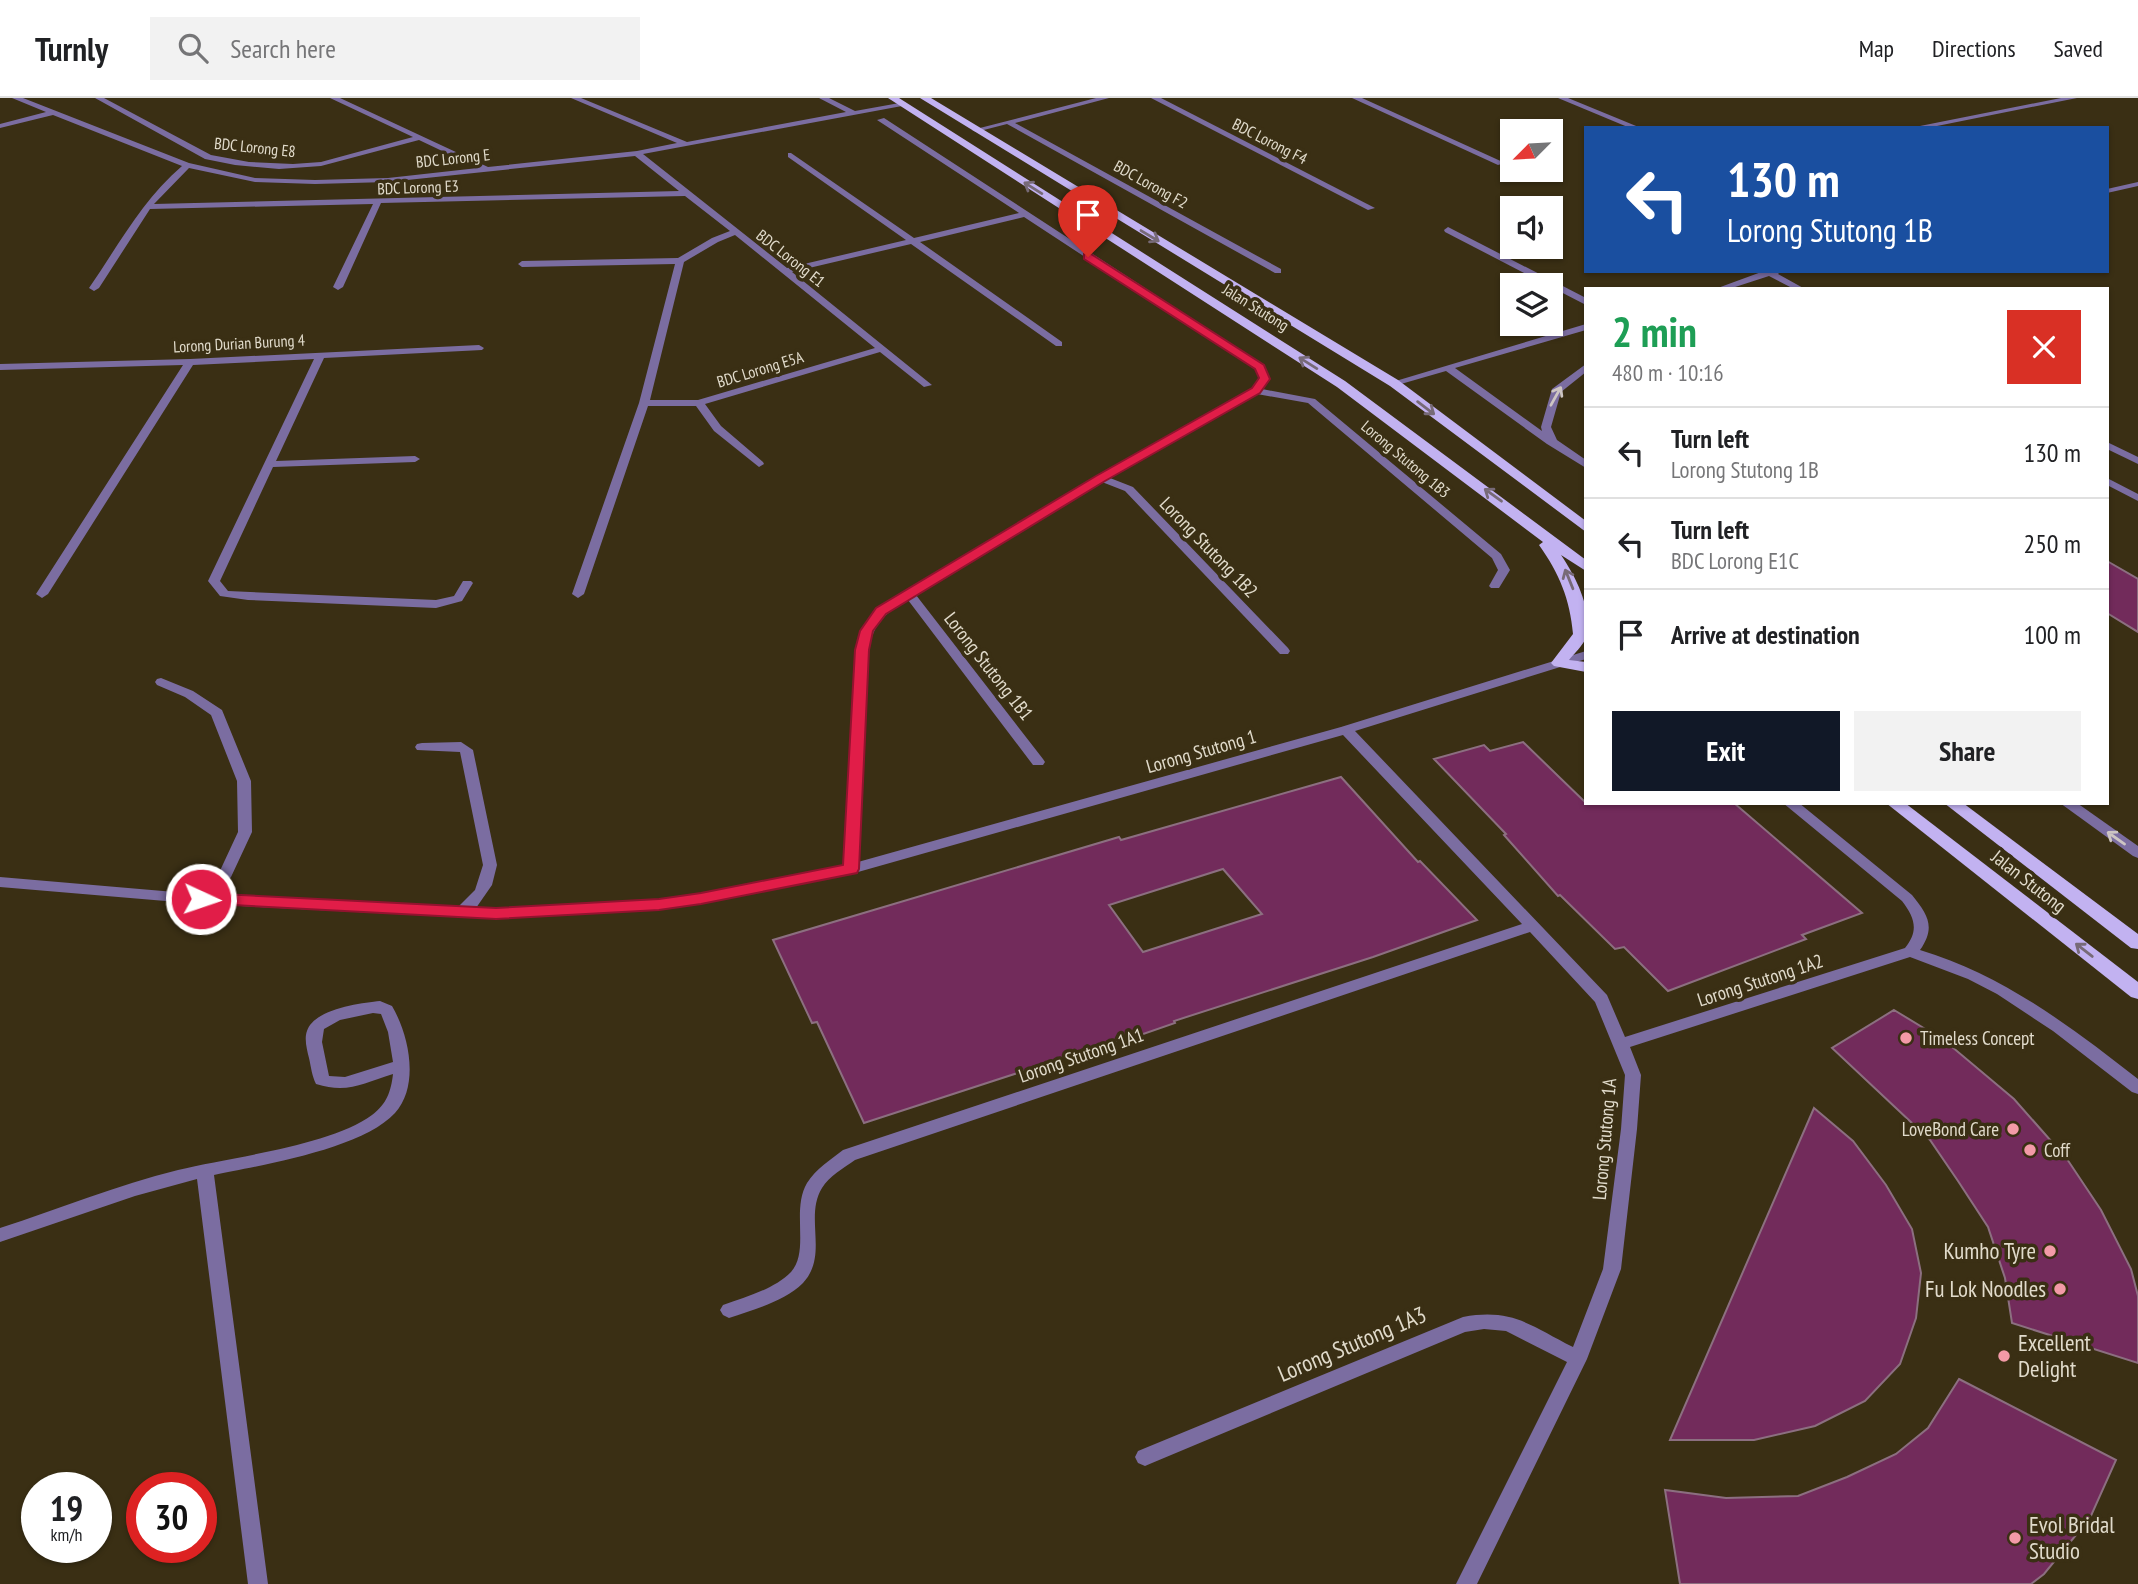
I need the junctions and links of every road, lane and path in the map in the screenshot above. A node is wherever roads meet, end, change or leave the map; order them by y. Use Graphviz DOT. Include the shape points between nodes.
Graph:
graph roads {
  1 [pos="16,98"];
  2 [pos="99,98"];
  3 [pos="334,98"];
  4 [pos="575,98"];
  5 [pos="823,98"];
  6 [pos="925,98"];
  7 [pos="1105,98"];
  8 [pos="1155,98"];
  9 [pos="1356,98"];
  10 [pos="1562,98"];
  11 [pos="2073,98"];
  12 [pos="897,101"];
  13 [pos="52,113"];
  14 [pos="854,113"];
  15 [pos="881,120"];
  16 [pos="1010,123"];
  17 [pos="1934,124"];
  18 [pos="0,126"];
  19 [pos="1632,126"];
  20 [pos="1924,126"];
  21 [pos="1939,126"];
  22 [pos="976,131"];
  23 [pos="419,138"];
  24 [pos="686,144"];
  25 [pos="637,153"];
  26 [pos="790,156"];
  27 [pos="1500,163"];
  28 [pos="187,166"];
  29 [pos="486,169"];
  30 [pos="2138,184"];
  31 [pos="2109,191"];
  32 [pos="688,193"];
  33 [pos="378,202"];
  34 [pos="150,206"];
  35 [pos="1371,208"];
  36 [pos="1023,215"];
  37 [pos="1448,230"];
  38 [pos="736,232"];
  39 [pos="911,241"];
  40 [pos="680,261"];
  41 [pos="522,264"];
  42 [pos="786,271"];
  43 [pos="1278,271"];
  44 [pos="1769,273"];
  45 [pos="1774,273"];
  46 [pos="1725,287"];
  47 [pos="1798,287"];
  48 [pos="94,288"];
  49 [pos="338,288"];
  50 [pos="1584,301"];
  51 [pos="1584,328"];
  52 [pos="1059,344"];
  53 [pos="479,348"];
  54 [pos="882,349"];
  55 [pos="321,355"];
  56 [pos="190,362"];
  57 [pos="0,367"];
  58 [pos="1447,367"];
  59 [pos="1584,369"];
  60 [pos="1394,383"];
  61 [pos="927,385"];
  62 [pos="1256,391"];
  63 [pos="644,403"];
  64 [pos="699,403"];
  65 [pos="1552,442"];
  66 [pos="2109,446"];
  67 [pos="1491,457"];
  68 [pos="415,459"];
  69 [pos="2138,461"];
  70 [pos="272,464"];
  71 [pos="759,464"];
  72 [pos="1584,464"];
  73 [pos="1101,478"];
  74 [pos="2109,482"];
  75 [pos="2138,498"];
  76 [pos="1521,516"];
  77 [pos="1584,527"];
  78 [pos="1584,536"];
  79 [pos="1584,565"];
  80 [pos="467,583"];
  81 [pos="1495,586"];
  82 [pos="42,594"];
  83 [pos="578,594"];
  84 [pos="909,594"];
  85 [pos="1284,651"];
  86 [pos="1584,656"];
  87 [pos="1559,663"];
  88 [pos="1584,667"];
  89 [pos="161,682"];
  90 [pos="1346,730"];
  91 [pos="422,747"];
  92 [pos="1038,762"];
  93 [pos="1792,805"];
  94 [pos="1897,805"];
  95 [pos="1955,805"];
  96 [pos="2070,805"];
  97 [pos="2138,853"];
  98 [pos="851,869"];
  99 [pos="0,882"];
  100 [pos="201,899"];
  101 [pos="463,911"];
  102 [pos="1534,926"];
  103 [pos="2138,943"];
  104 [pos="1910,952"];
  105 [pos="2138,992"];
  106 [pos="1622,1044"];
  107 [pos="401,1065"];
  108 [pos="2138,1088"];
  109 [pos="205,1171"];
  110 [pos="0,1235"];
  111 [pos="729,1310"];
  112 [pos="1578,1359"];
  113 [pos="1145,1457"];
  114 [pos="258,1584"];
  115 [pos="1466,1584"];
  1 -- 13 [label="street, BDC Lorong E"];
  2 -- 23 [label="street, BDC Lorong E8" via="208,157 222,160 321,164"];
  3 -- 23 [label="street"];
  4 -- 24 [label="street"];
  5 -- 14 [label="street"];
  6 -- 22 [label="main road, Jalan Stutong"];
  7 -- 16 [label="street"];
  8 -- 35 [label="street, BDC Lorong F4"];
  9 -- 27 [label="street"];
  10 -- 19 [label="street"];
  11 -- 17 [label="street"];
  12 -- 14 [label="street, BDC Lorong E"];
  76 -- 12 [label="main road, Jalan Stutong, one-way" via="1341,384"];
  13 -- 18 [label="street"];
  13 -- 28 [label="street, BDC Lorong E"];
  14 -- 24 [label="street, BDC Lorong E"];
  15 -- 36 [label="street"];
  16 -- 22 [label="street"];
  16 -- 43 [label="street, BDC Lorong F2"];
  17 -- 20 [label="street"];
  17 -- 21 [label="street"];
  22 -- 60 [label="main road, Jalan Stutong, one-way"];
  23 -- 29 [label="street"];
  24 -- 25 [label="street, BDC Lorong E"];
  25 -- 29 [label="street, BDC Lorong E"];
  25 -- 32 [label="street, BDC Lorong E1"];
  26 -- 39 [label="street"];
  28 -- 29 [label="street, BDC Lorong E" via="255,180 314,183"];
  28 -- 34 [label="street"];
  30 -- 31 [label="street"];
  32 -- 33 [label="street, BDC Lorong E3"];
  32 -- 38 [label="street, BDC Lorong E1"];
  33 -- 34 [label="street, BDC Lorong E3"];
  33 -- 49 [label="street"];
  34 -- 48 [label="street"];
  36 -- 39 [label="street"];
  36 -- 62 [label="street" via="1260,367 1265,379"];
  37 -- 50 [label="street"];
  38 -- 40 [label="street"];
  38 -- 42 [label="street, BDC Lorong E1"];
  39 -- 42 [label="street"];
  39 -- 52 [label="street"];
  40 -- 41 [label="street"];
  40 -- 63 [label="street"];
  42 -- 54 [label="street, BDC Lorong E1"];
  44 -- 46 [label="street"];
  45 -- 47 [label="street"];
  51 -- 58 [label="street"];
  53 -- 55 [label="street, Lorong Durian Burung 4"];
  54 -- 61 [label="street, BDC Lorong E1"];
  54 -- 64 [label="street, BDC Lorong E5A"];
  55 -- 56 [label="street, Lorong Durian Burung 4"];
  55 -- 70 [label="street"];
  56 -- 57 [label="street, Lorong Durian Burung 4"];
  56 -- 82 [label="street"];
  58 -- 60 [label="street"];
  58 -- 65 [label="street"];
  65 -- 59 [label="street, one-way" via="1546,427 1556,391"];
  60 -- 67 [label="main road, Jalan Stutong, one-way"];
  62 -- 73 [label="street"];
  62 -- 81 [label="street, Lorong Stutong 1B3" via="1311,401 1497,556 1504,570"];
  63 -- 64 [label="street, BDC Lorong E5A"];
  63 -- 83 [label="street"];
  64 -- 71 [label="street"];
  65 -- 72 [label="street"];
  66 -- 69 [label="street"];
  67 -- 77 [label="main road, Jalan Stutong"];
  67 -- 78 [label="main road" via="1510,480"];
  68 -- 70 [label="street"];
  70 -- 80 [label="street" via="214,581 224,594 436,604 457,598"];
  73 -- 84 [label="street"];
  73 -- 85 [label="street, Lorong Stutong 1B2" via="1129,489"];
  74 -- 75 [label="street"];
  76 -- 79 [label="main road, Jalan Stutong"];
  87 -- 76 [label="main road, one-way" via="1581,634 1579,604 1564,567"];
  84 -- 92 [label="street, Lorong Stutong 1B1"];
  84 -- 98 [label="street" via="881,611 867,631 862,650"];
  86 -- 87 [label="street, Lorong Stutong 1"];
  87 -- 88 [label="main road"];
  87 -- 90 [label="street, Lorong Stutong 1"];
  89 -- 100 [label="street" via="217,713 244,781 245,832 224,877"];
  90 -- 98 [label="street, Lorong Stutong 1"];
  90 -- 102 [label="street, Lorong Stutong 1A"];
  91 -- 101 [label="street" via="461,746 466,750 490,865 481,893"];
  93 -- 104 [label="street" via="1907,898 1920,914 1921,936"];
  105 -- 94 [label="main road, Jalan Stutong, one-way"];
  95 -- 103 [label="main road, Jalan Stutong"];
  97 -- 96 [label="street, one-way"];
  98 -- 101 [label="street, Lorong Stutong 1" via="659,904 496,914"];
  99 -- 100 [label="street, Lorong Stutong 1"];
  100 -- 101 [label="street, Lorong Stutong 1"];
  102 -- 106 [label="street, Lorong Stutong 1A" via="1602,999"];
  102 -- 111 [label="street, Lorong Stutong 1A1" via="849,1155 813,1189 806,1214 807,1258 799,1276 772,1295"];
  104 -- 106 [label="street, Lorong Stutong 1A2"];
  104 -- 108 [label="street" via="1964,969 2006,992 2062,1028"];
  106 -- 112 [label="street, Lorong Stutong 1A" via="1633,1075 1612,1269"];
  107 -- 107 [label="street" via="394,1023 387,1010 372,1008 340,1015 320,1022 315,1030 322,1080 329,1083 345,1083"];
  107 -- 109 [label="street" via="400,1089 390,1109 368,1124 326,1142"];
  109 -- 110 [label="street"];
  109 -- 114 [label="street"];
  112 -- 113 [label="street, Lorong Stutong 1A3" via="1509,1323 1464,1325"];
  112 -- 115 [label="street, Lorong Stutong 1A"];
}
